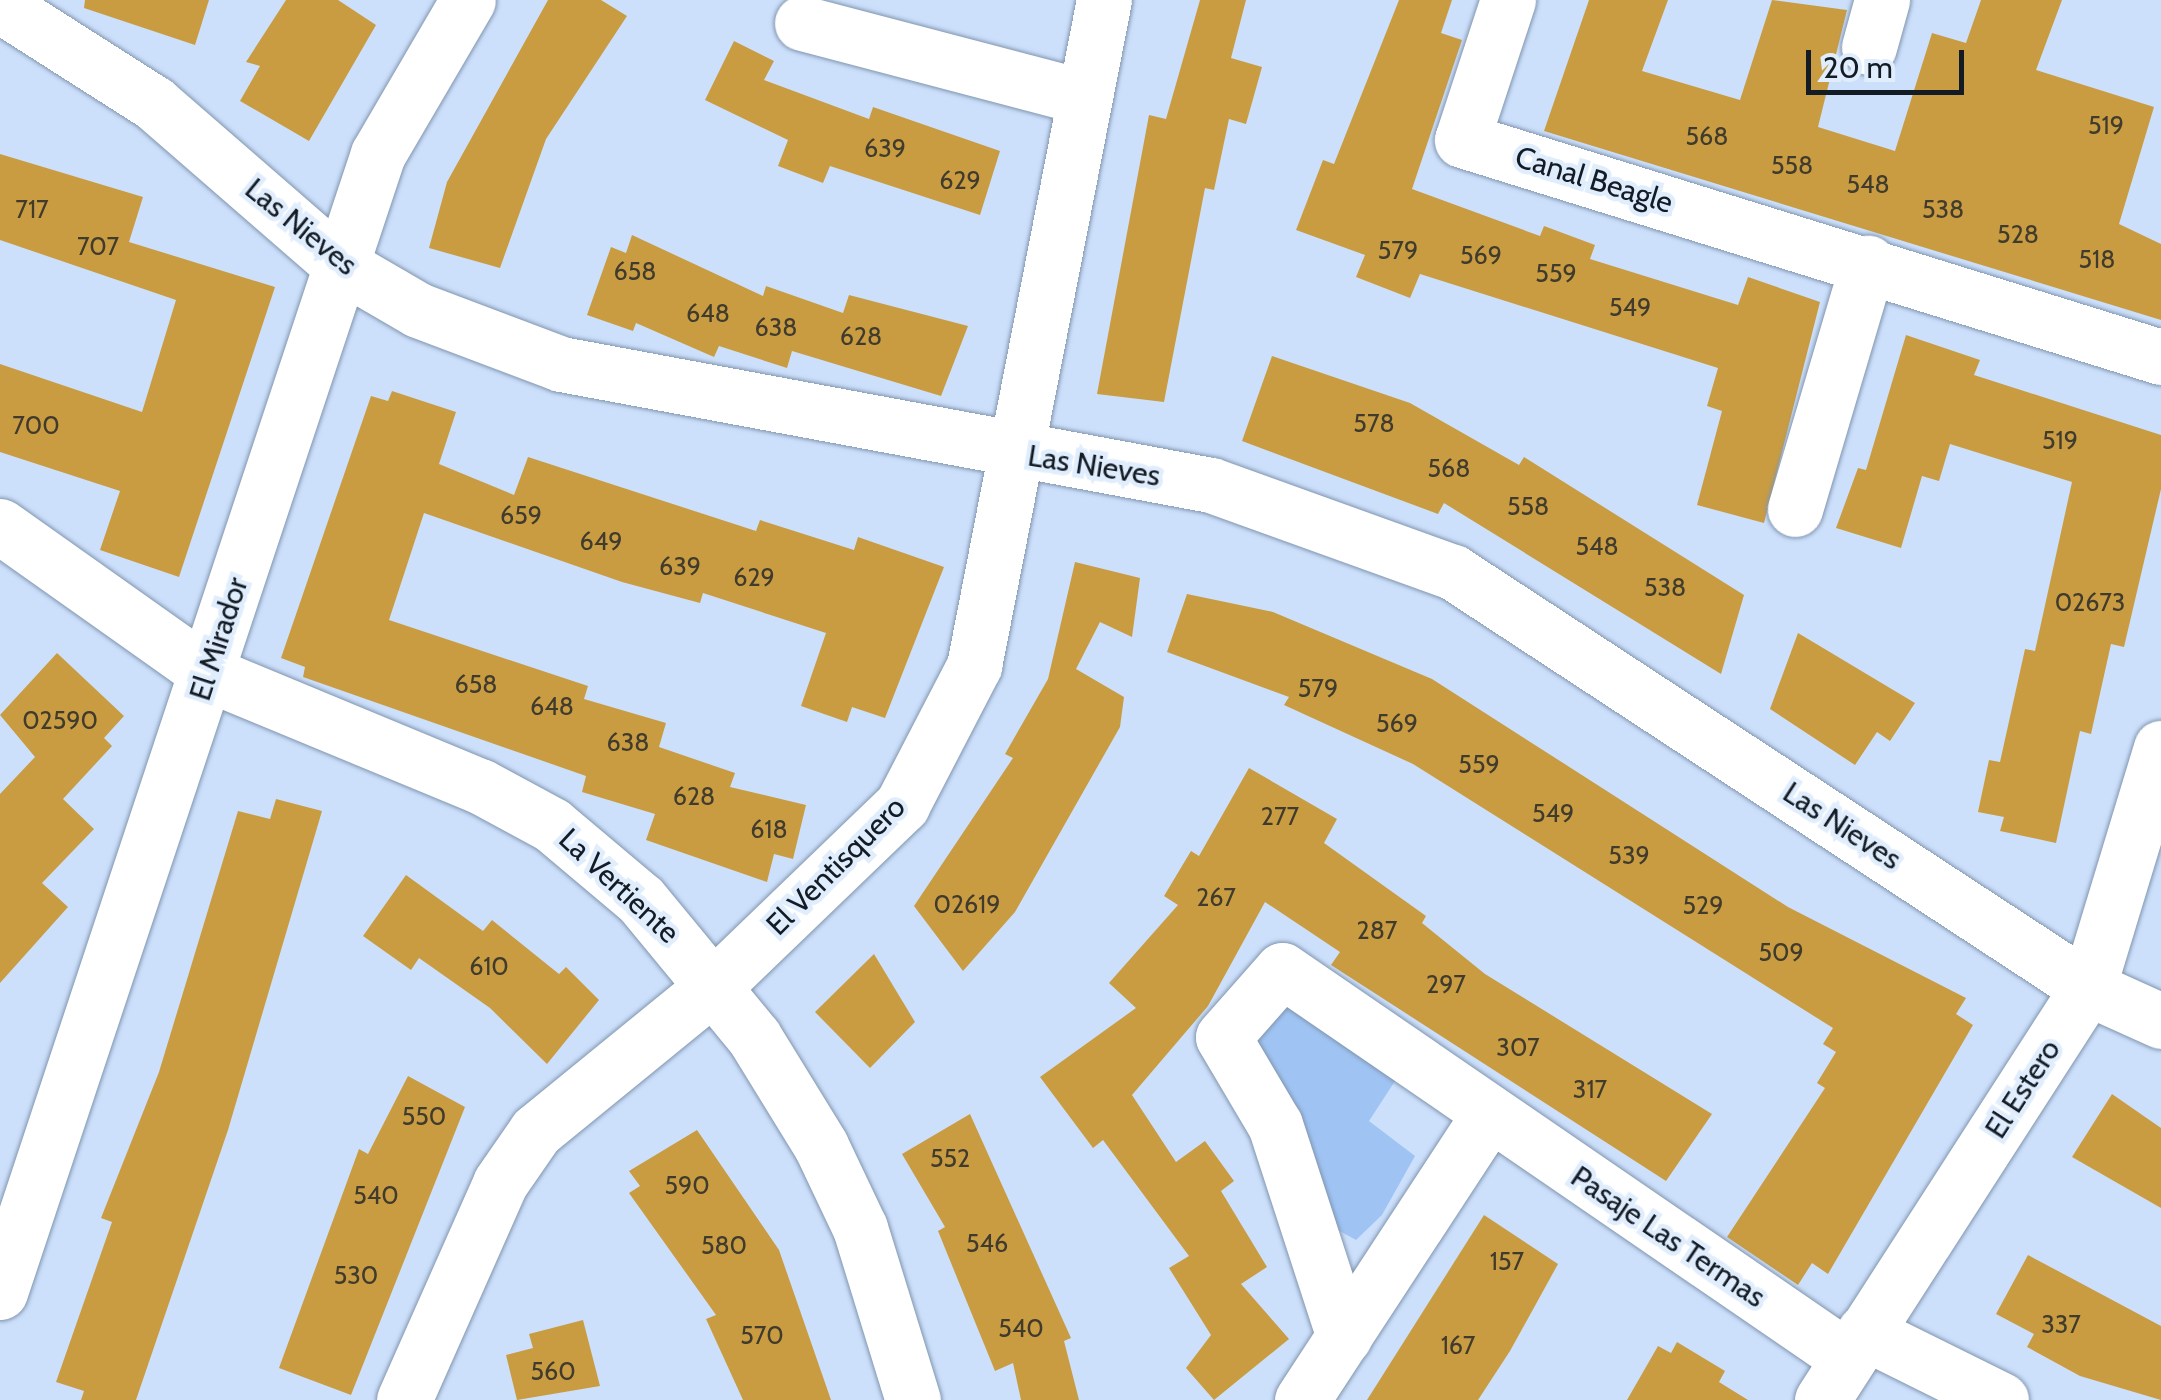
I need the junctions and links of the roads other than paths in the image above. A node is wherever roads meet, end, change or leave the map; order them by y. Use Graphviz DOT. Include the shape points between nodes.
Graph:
graph roads {
  1 [pos="468,0"];
  2 [pos="1104,0"];
  3 [pos="1508,0"];
  4 [pos="0,5"];
  5 [pos="802,22"];
  6 [pos="1081,96"];
  7 [pos="1868,263"];
  8 [pos="339,264"];
  9 [pos="2161,357"];
  10 [pos="1020,454"];
  11 [pos="1795,509"];
  12 [pos="0,526"];
  13 [pos="209,674"];
  14 [pos="2161,748"];
  15 [pos="715,985"];
  16 [pos="2088,988"];
  17 [pos="2161,1021"];
  18 [pos="1488,1116"];
  19 [pos="0,1292"];
  20 [pos="1344,1337"];
  21 [pos="1845,1363"];
  22 [pos="411,1395"];
  23 [pos="914,1400"];
  24 [pos="1302,1400"];
  25 [pos="2002,1400"];
  1 -- 8 [label="street, El Mirador" via="378,154"];
  2 -- 6 [label="street, El Ventisquero"];
  3 -- 7 [label="street, Canal Beagle" via="1462,140"];
  4 -- 8 [label="street, Las Nieves" via="154,103"];
  5 -- 6 [label="street"];
  6 -- 10 [label="street, El Ventisquero"];
  7 -- 9 [label="street, Canal Beagle"];
  7 -- 11 [label="street"];
  8 -- 10 [label="street, Las Nieves" via="418,310 561,364"];
  8 -- 13 [label="street, El Mirador"];
  10 -- 15 [label="street, El Ventisquero" via="974,666 902,805"];
  10 -- 16 [label="street, Las Nieves" via="1212,485 1453,572"];
  12 -- 13 [label="street, La Vertiente"];
  13 -- 15 [label="street, La Vertiente" via="552,825 641,900"];
  13 -- 19 [label="street, El Mirador"];
  14 -- 16 [label="street, El Estero"];
  15 -- 22 [label="street, El Ventisquero" via="536,1130 500,1182"];
  15 -- 23 [label="street, La Vertiente" via="829,1162 891,1314"];
  16 -- 17 [label="street, Las Nieves"];
  16 -- 21 [label="street, El Estero"];
  18 -- 20 [label="street"];
  18 -- 20 [label="street, Pasaje Las Termas" via="1282,970 1222,1037 1276,1126"];
  18 -- 21 [label="street, Pasaje Las Termas"];
  20 -- 24 [label="street"];
  21 -- 25 [label="street, Pasaje Las Termas"];
}
